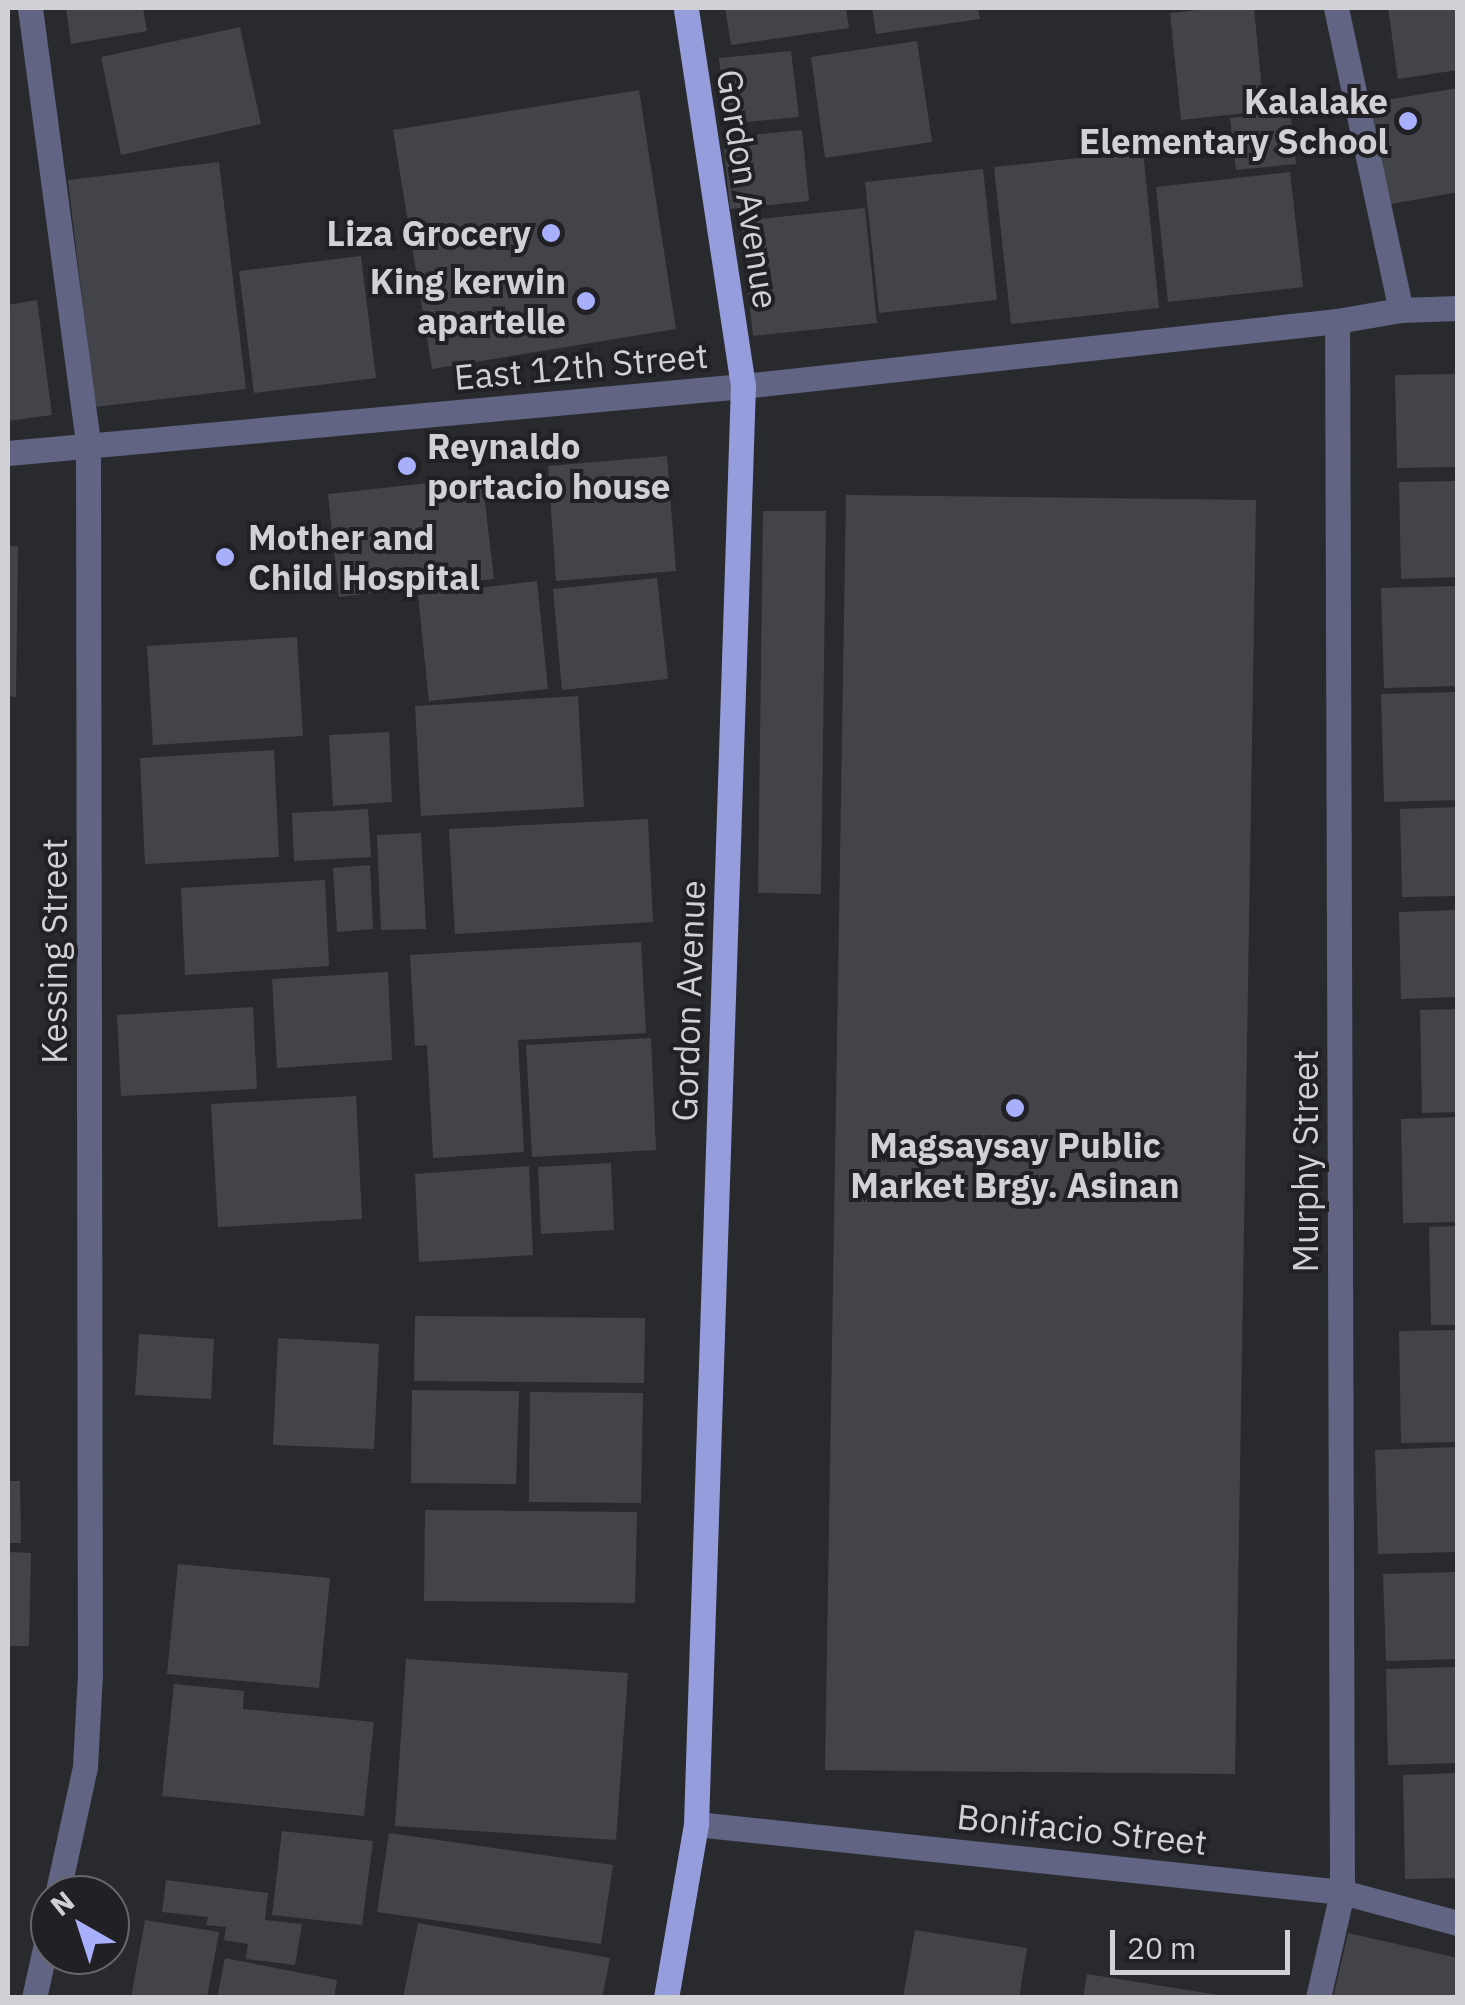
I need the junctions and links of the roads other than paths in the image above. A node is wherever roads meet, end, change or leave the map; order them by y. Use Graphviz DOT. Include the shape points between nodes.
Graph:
graph roads {
  1 [pos="30,8"];
  2 [pos="686,8"];
  3 [pos="1336,8"];
  4 [pos="1458,308"];
  5 [pos="1401,310"];
  6 [pos="1338,322"];
  7 [pos="743,386"];
  8 [pos="88,445"];
  9 [pos="8,453"];
  10 [pos="696,1824"];
  11 [pos="61,1875"];
  12 [pos="1342,1892"];
  13 [pos="1458,1923"];
  14 [pos="666,1998"];
  15 [pos="1318,1998"];
  1 -- 8 [label="street, Kessing Street"];
  2 -- 7 [label="main road, Gordon Avenue"];
  3 -- 5 [label="street"];
  4 -- 5 [label="street, East 12th Street"];
  5 -- 6 [label="street, East 12th Street"];
  6 -- 7 [label="street, East 12th Street"];
  6 -- 12 [label="street, Murphy Street"];
  7 -- 8 [label="street, East 12th Street"];
  7 -- 10 [label="main road, Gordon Avenue"];
  8 -- 9 [label="street, East 12th Street"];
  8 -- 11 [label="street, Kessing Street" via="90,1674 84,1767"];
  10 -- 12 [label="street, Bonifacio Street"];
  10 -- 14 [label="main road, Gordon Avenue"];
  12 -- 13 [label="street, Bonifacio Street"];
  12 -- 15 [label="street, Murphy Street"];
}
